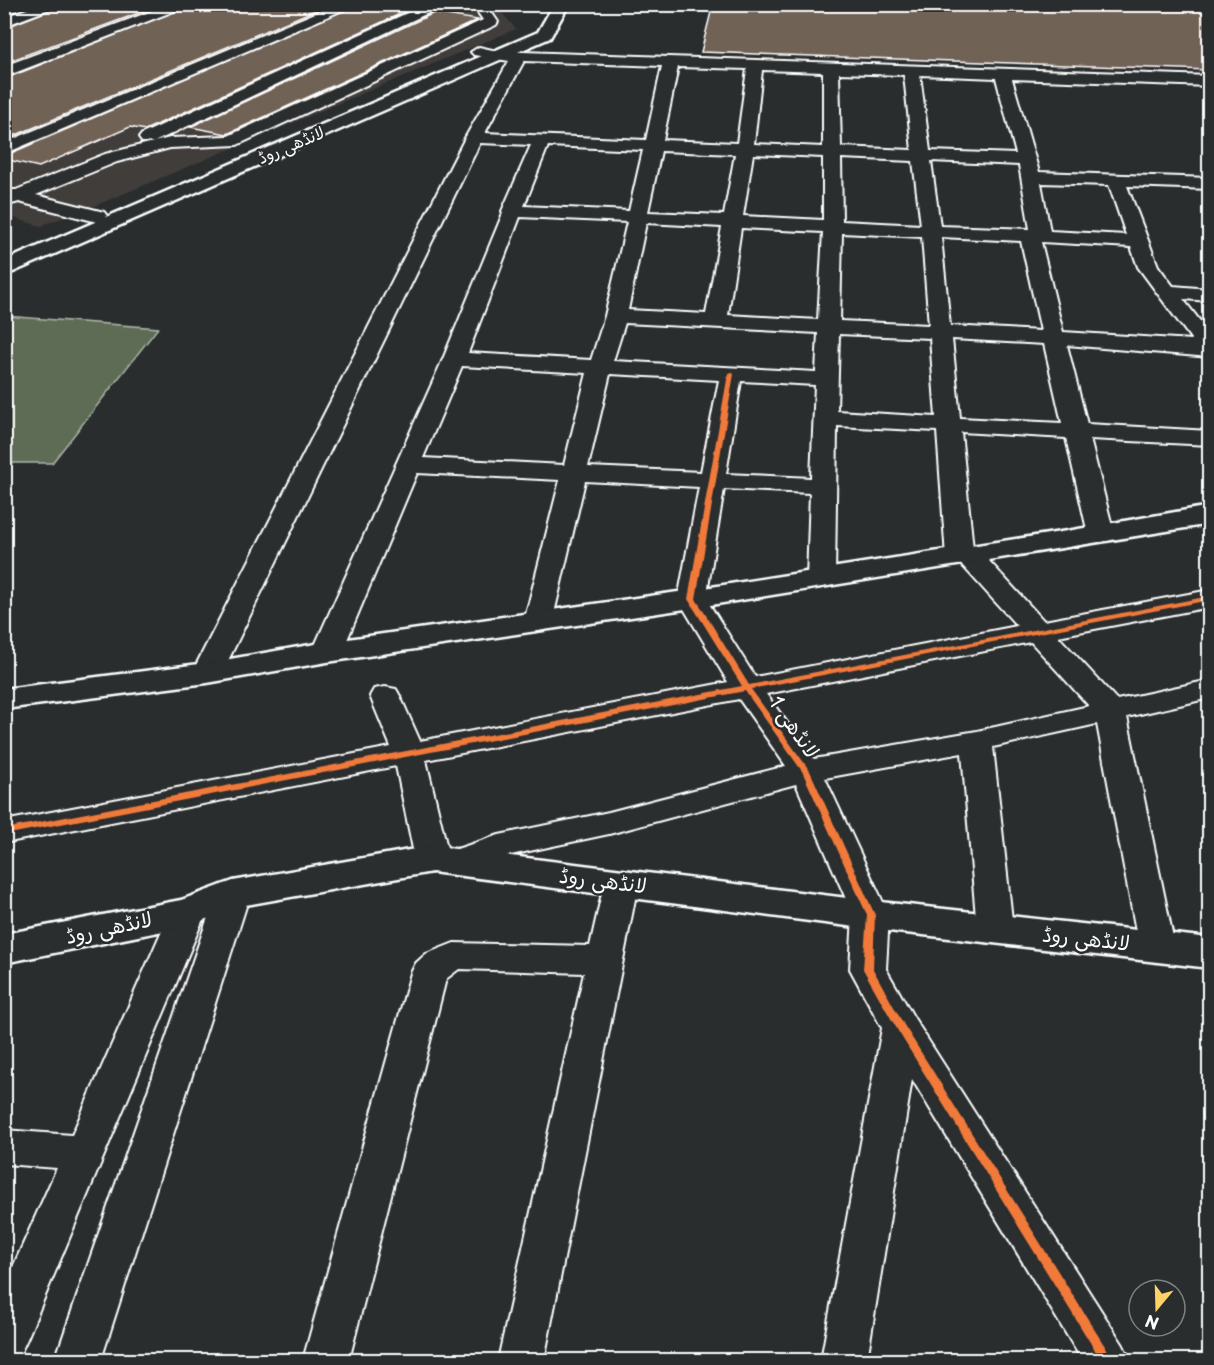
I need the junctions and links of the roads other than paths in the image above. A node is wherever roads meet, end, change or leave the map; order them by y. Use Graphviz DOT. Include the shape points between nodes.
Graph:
graph roads {
  1 [pos="56,4"];
  2 [pos="185,4"];
  3 [pos="350,4"];
  4 [pos="440,4"];
  5 [pos="479,4"];
  6 [pos="547,4"];
  7 [pos="562,4"];
  8 [pos="4,22"];
  9 [pos="499,55"];
  10 [pos="671,62"];
  11 [pos="755,65"];
  12 [pos="831,67"];
  13 [pos="911,70"];
  14 [pos="4,72"];
  15 [pos="1003,73"];
  16 [pos="1209,81"];
  17 [pos="322,126"];
  18 [pos="474,138"];
  19 [pos="541,141"];
  20 [pos="653,145"];
  21 [pos="140,146"];
  22 [pos="4,149"];
  23 [pos="745,149"];
  24 [pos="833,152"];
  25 [pos="923,156"];
  26 [pos="1029,169"];
  27 [pos="1116,180"];
  28 [pos="1209,184"];
  29 [pos="7,196"];
  30 [pos="511,211"];
  31 [pos="103,213"];
  32 [pos="130,215"];
  33 [pos="636,217"];
  34 [pos="734,222"];
  35 [pos="833,226"];
  36 [pos="931,231"];
  37 [pos="69,235"];
  38 [pos="1035,236"];
  39 [pos="1136,240"];
  40 [pos="4,255"];
  41 [pos="4,269"];
  42 [pos="1166,292"];
  43 [pos="1209,295"];
  44 [pos="616,316"];
  45 [pos="717,321"];
  46 [pos="827,327"];
  47 [pos="940,332"];
  48 [pos="1055,338"];
  49 [pos="1208,349"];
  50 [pos="454,359"];
  51 [pos="600,367"];
  52 [pos="731,374"];
  53 [pos="826,379"];
  54 [pos="825,418"];
  55 [pos="948,424"];
  56 [pos="1077,431"];
  57 [pos="1209,438"];
  58 [pos="408,465"];
  59 [pos="574,474"];
  60 [pos="713,480"];
  61 [pos="823,486"];
  62 [pos="1209,515"];
  63 [pos="1101,534"];
  64 [pos="964,557"];
  65 [pos="820,579"];
  66 [pos="1209,598"];
  67 [pos="692,599"];
  68 [pos="538,622"];
  69 [pos="1038,632"];
  70 [pos="327,652"];
  71 [pos="207,673"];
  72 [pos="746,687"];
  73 [pos="1209,689"];
  74 [pos="385,696"];
  75 [pos="4,699"];
  76 [pos="1110,711"];
  77 [pos="977,741"];
  78 [pos="409,753"];
  79 [pos="806,771"];
  80 [pos="4,832"];
  81 [pos="444,861"];
  82 [pos="621,884"];
  83 [pos="233,894"];
  84 [pos="188,912"];
  85 [pos="871,915"];
  86 [pos="995,929"];
  87 [pos="1157,947"];
  88 [pos="4,949"];
  89 [pos="1209,953"];
  90 [pos="605,960"];
  91 [pos="902,1029"];
  92 [pos="4,1147"];
  93 [pos="84,1153"];
  94 [pos="4,1339"];
  95 [pos="78,1360"];
  96 [pos="326,1360"];
  97 [pos="521,1360"];
  98 [pos="844,1360"];
  99 [pos="1107,1360"];
  1 -- 8 [label="street"];
  2 -- 14 [label="street"];
  3 -- 22 [label="street"];
  4 -- 21 [label="street"];
  5 -- 21 [label="street" via="490,22 231,141"];
  6 -- 9 [label="main road, لانڈھی روڈ" via="533,29"];
  7 -- 9 [label="main road, لانڈھی روڈ" via="544,35"];
  9 -- 10 [label="street"];
  9 -- 17 [label="main road, لانڈھی روڈ"];
  9 -- 18 [label="street"];
  10 -- 11 [label="street"];
  10 -- 20 [label="street"];
  11 -- 12 [label="street"];
  11 -- 23 [label="street"];
  12 -- 13 [label="street"];
  12 -- 24 [label="street"];
  13 -- 15 [label="street"];
  13 -- 25 [label="street"];
  15 -- 16 [label="street"];
  15 -- 26 [label="street"];
  17 -- 31 [label="main road, لانڈھی روڈ"];
  17 -- 32 [label="main road, لانڈھی روڈ"];
  18 -- 19 [label="street"];
  18 -- 71 [label="street"];
  19 -- 20 [label="street"];
  19 -- 30 [label="street"];
  20 -- 23 [label="street"];
  20 -- 33 [label="street"];
  21 -- 29 [label="street"];
  23 -- 24 [label="street"];
  23 -- 34 [label="street"];
  24 -- 25 [label="street"];
  24 -- 35 [label="street"];
  25 -- 26 [label="street"];
  25 -- 36 [label="street"];
  26 -- 27 [label="street"];
  26 -- 38 [label="street"];
  27 -- 28 [label="street"];
  27 -- 39 [label="street"];
  29 -- 31 [label="street"];
  29 -- 37 [label="street"];
  30 -- 33 [label="street"];
  30 -- 50 [label="street"];
  31 -- 32 [label="main road" via="113,217"];
  31 -- 37 [label="main road, لانڈھی روڈ"];
  32 -- 37 [label="main road, لانڈھی روڈ"];
  33 -- 34 [label="street"];
  33 -- 44 [label="street"];
  34 -- 35 [label="street"];
  34 -- 45 [label="street"];
  35 -- 36 [label="street"];
  35 -- 46 [label="street"];
  36 -- 38 [label="street"];
  36 -- 47 [label="street"];
  37 -- 40 [label="main road, لانڈھی روڈ"];
  37 -- 41 [label="main road, لانڈھی روڈ"];
  38 -- 39 [label="street"];
  38 -- 48 [label="street"];
  39 -- 42 [label="street" via="1148,267"];
  42 -- 43 [label="street"];
  42 -- 49 [label="street"];
  44 -- 45 [label="street"];
  44 -- 51 [label="street"];
  45 -- 46 [label="street"];
  46 -- 47 [label="street"];
  46 -- 53 [label="street"];
  47 -- 48 [label="street"];
  47 -- 55 [label="street"];
  48 -- 49 [label="street"];
  48 -- 56 [label="street"];
  50 -- 51 [label="street"];
  50 -- 58 [label="street"];
  51 -- 52 [label="street"];
  51 -- 59 [label="street"];
  52 -- 53 [label="street"];
  52 -- 60 [label="street"];
  53 -- 54 [label="street"];
  54 -- 55 [label="street"];
  54 -- 61 [label="street"];
  55 -- 56 [label="street"];
  55 -- 64 [label="street"];
  56 -- 57 [label="street"];
  56 -- 63 [label="street"];
  58 -- 59 [label="street"];
  58 -- 70 [label="street"];
  59 -- 60 [label="street"];
  59 -- 68 [label="street"];
  60 -- 61 [label="street"];
  60 -- 67 [label="street"];
  61 -- 65 [label="street"];
  62 -- 63 [label="main road"];
  63 -- 64 [label="main road"];
  64 -- 65 [label="main road"];
  64 -- 69 [label="street"];
  65 -- 67 [label="main road"];
  66 -- 69 [label="street"];
  67 -- 68 [label="main road"];
  67 -- 72 [label="street, لانڈھی 1"];
  68 -- 70 [label="main road"];
  69 -- 72 [label="street"];
  69 -- 76 [label="street"];
  70 -- 71 [label="main road"];
  71 -- 75 [label="main road"];
  72 -- 78 [label="street"];
  72 -- 79 [label="street, لانڈھی 1"];
  73 -- 76 [label="street"];
  74 -- 78 [label="street"];
  76 -- 77 [label="street"];
  76 -- 87 [label="street"];
  77 -- 79 [label="street"];
  77 -- 86 [label="street"];
  78 -- 80 [label="street"];
  78 -- 81 [label="street"];
  79 -- 81 [label="street"];
  79 -- 85 [label="street, لانڈھی 1"];
  81 -- 82 [label="main road, لانڈھی روڈ"];
  81 -- 83 [label="main road, لانڈھی روڈ"];
  82 -- 85 [label="main road, لانڈھی روڈ"];
  82 -- 90 [label="street"];
  83 -- 84 [label="main road, لانڈھی روڈ"];
  83 -- 95 [label="street"];
  84 -- 88 [label="main road, لانڈھی روڈ"];
  84 -- 93 [label="street"];
  85 -- 86 [label="main road, لانڈھی روڈ"];
  85 -- 91 [label="street" via="868,969"];
  86 -- 87 [label="main road, لانڈھی روڈ"];
  87 -- 89 [label="main road, لانڈھی روڈ"];
  90 -- 96 [label="street" via="454,956 429,973"];
  90 -- 97 [label="street"];
  91 -- 98 [label="street"];
  91 -- 99 [label="street"];
  92 -- 93 [label="street"];
  93 -- 94 [label="street"];
}
